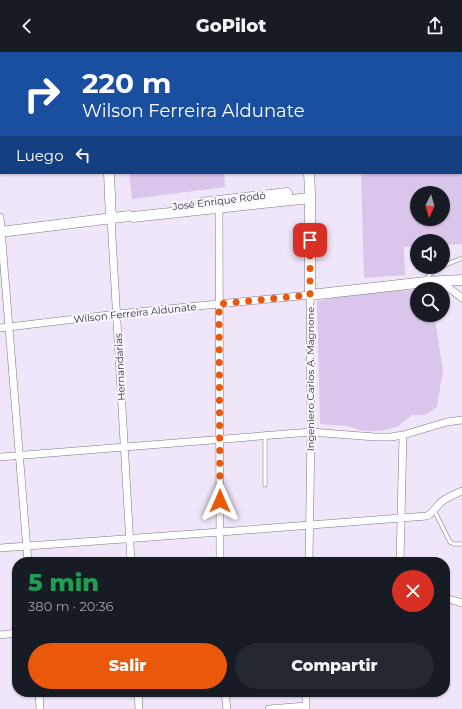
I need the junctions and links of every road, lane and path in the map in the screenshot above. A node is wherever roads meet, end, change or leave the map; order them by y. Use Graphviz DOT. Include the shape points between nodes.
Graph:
graph roads {
  1 [pos="109,174"];
  2 [pos="309,174"];
  3 [pos="310,194"];
  4 [pos="219,204"];
  5 [pos="0,217"];
  6 [pos="111,219"];
  7 [pos="1,232"];
  8 [pos="462,258"];
  9 [pos="450,263"];
  10 [pos="430,274"];
  11 [pos="462,280"];
  12 [pos="431,282"];
  13 [pos="410,284"];
  14 [pos="450,289"];
  15 [pos="310,295"];
  16 [pos="462,298"];
  17 [pos="219,304"];
  18 [pos="117,314"];
  19 [pos="9,327"];
  20 [pos="0,328"];
  21 [pos="462,420"];
  22 [pos="311,432"];
  23 [pos="265,435"];
  24 [pos="403,435"];
  25 [pos="219,439"];
  26 [pos="124,447"];
  27 [pos="20,456"];
  28 [pos="0,458"];
  29 [pos="265,485"];
  30 [pos="462,491"];
  31 [pos="434,510"];
  32 [pos="401,518"];
  33 [pos="310,525"];
  34 [pos="220,532"];
  35 [pos="129,538"];
  36 [pos="462,544"];
  37 [pos="27,546"];
  38 [pos="0,548"];
  39 [pos="28,557"];
  40 [pos="130,557"];
  41 [pos="220,557"];
  42 [pos="309,557"];
  43 [pos="400,557"];
  44 [pos="450,599"];
  45 [pos="462,603"];
  46 [pos="12,634"];
  47 [pos="0,635"];
  48 [pos="39,697"];
  49 [pos="138,697"];
  50 [pos="225,697"];
  51 [pos="306,697"];
  52 [pos="306,708"];
  53 [pos="40,709"];
  54 [pos="139,709"];
  55 [pos="226,709"];
  56 [pos="269,709"];
  1 -- 6 [label="street, Hernandarias"];
  2 -- 3 [label="street, Ingeniero Carlos A. Magnone"];
  3 -- 4 [label="street, José Enrique Rodó"];
  3 -- 15 [label="street, Ingeniero Carlos A. Magnone"];
  4 -- 6 [label="street, José Enrique Rodó" via="133,211 129,216"];
  4 -- 17 [label="street"];
  5 -- 7 [label="street"];
  6 -- 7 [label="street, José Enrique Rodó"];
  6 -- 18 [label="street, Hernandarias"];
  7 -- 19 [label="street"];
  8 -- 9 [label="lane"];
  10 -- 12 [label="lane"];
  11 -- 12 [label="street, Wilson Ferreira Aldunate"];
  13 -- 15 [label="street, Wilson Ferreira Aldunate"];
  14 -- 16 [label="street"];
  15 -- 17 [label="street, Wilson Ferreira Aldunate"];
  15 -- 22 [label="street, Ingeniero Carlos A. Magnone"];
  17 -- 18 [label="street, Wilson Ferreira Aldunate"];
  17 -- 25 [label="street"];
  18 -- 19 [label="street, Wilson Ferreira Aldunate"];
  18 -- 26 [label="street, Hernandarias"];
  19 -- 20 [label="street, Wilson Ferreira Aldunate"];
  19 -- 27 [label="street"];
  21 -- 24 [label="street"];
  22 -- 23 [label="street"];
  22 -- 24 [label="street" via="382,437"];
  22 -- 33 [label="street, Ingeniero Carlos A. Magnone"];
  23 -- 25 [label="street"];
  23 -- 29 [label="lane"];
  24 -- 32 [label="street"];
  25 -- 26 [label="street"];
  25 -- 34 [label="street"];
  26 -- 27 [label="street"];
  26 -- 35 [label="street, Hernandarias"];
  27 -- 28 [label="street"];
  27 -- 37 [label="street"];
  30 -- 31 [label="street" via="442,502"];
  31 -- 32 [label="street" via="427,516"];
  31 -- 36 [label="lane" via="450,542"];
  32 -- 33 [label="street"];
  32 -- 43 [label="street"];
  33 -- 34 [label="street"];
  33 -- 42 [label="street, Ingeniero Carlos A. Magnone"];
  34 -- 35 [label="street"];
  34 -- 41 [label="street"];
  35 -- 37 [label="street"];
  35 -- 40 [label="street, Hernandarias"];
  37 -- 38 [label="street"];
  37 -- 39 [label="street"];
  44 -- 45 [label="street"];
  46 -- 47 [label="street"];
  48 -- 53 [label="street"];
  49 -- 54 [label="street"];
  50 -- 55 [label="street"];
  51 -- 52 [label="street"];
  52 -- 56 [label="street"];
}
